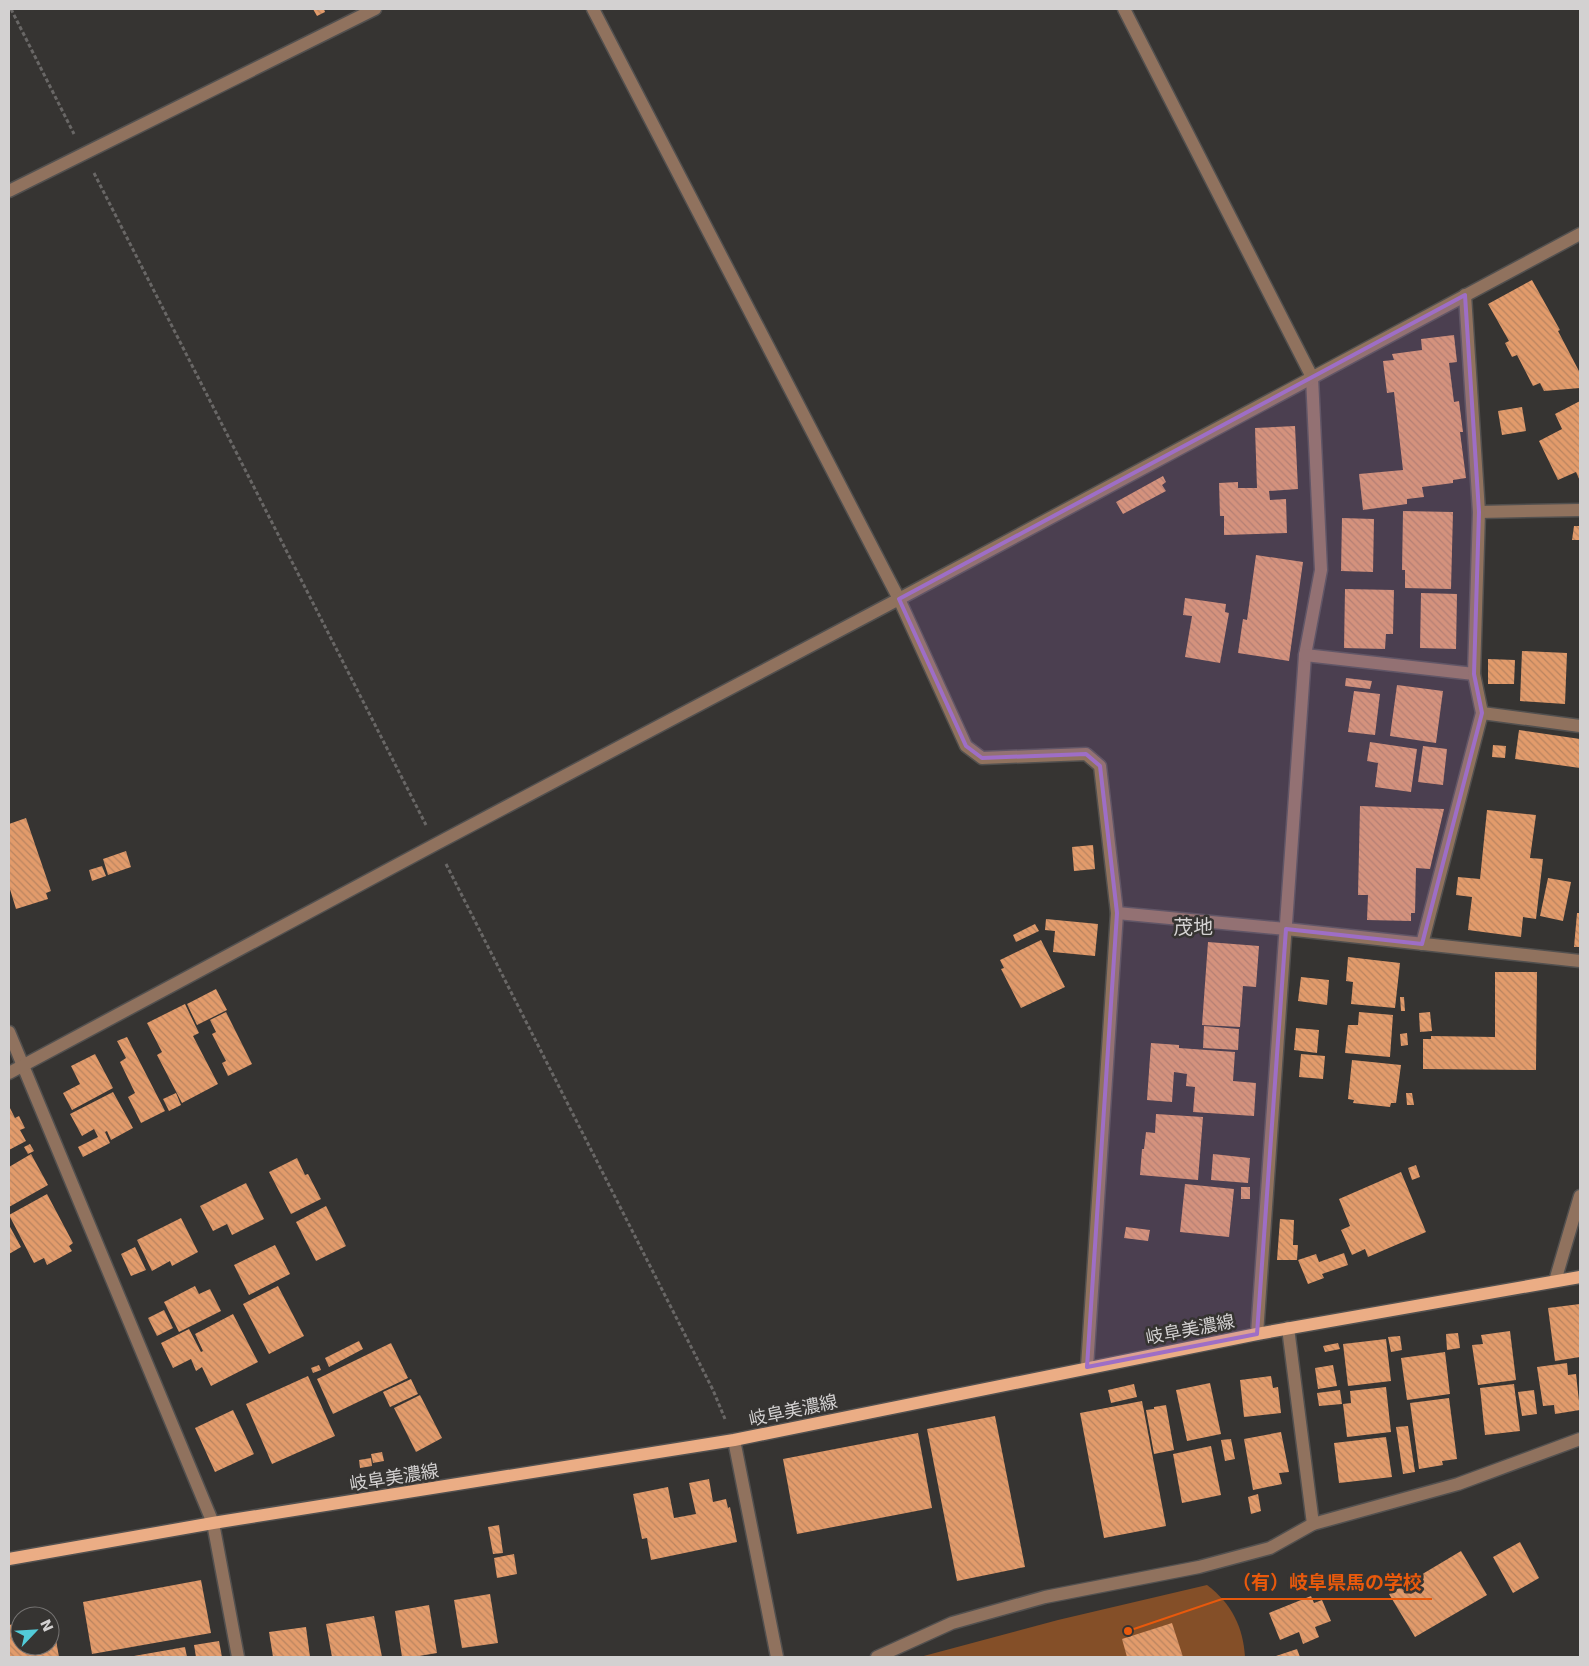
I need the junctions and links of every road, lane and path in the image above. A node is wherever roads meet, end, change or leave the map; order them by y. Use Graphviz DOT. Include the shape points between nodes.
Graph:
graph roads {
  1 [pos="11,9"];
  2 [pos="374,9"];
  3 [pos="593,9"];
  4 [pos="1124,9"];
  5 [pos="84,153"];
  6 [pos="9,191"];
  7 [pos="1580,234"];
  8 [pos="1465,295"];
  9 [pos="1312,377"];
  10 [pos="1580,510"];
  11 [pos="1478,512"];
  12 [pos="899,599"];
  13 [pos="1305,655"];
  14 [pos="1474,674"];
  15 [pos="1482,713"];
  16 [pos="1580,726"];
  17 [pos="436,844"];
  18 [pos="1117,913"];
  19 [pos="1286,929"];
  20 [pos="1422,944"];
  21 [pos="1580,960"];
  22 [pos="9,1032"];
  23 [pos="23,1066"];
  24 [pos="9,1073"];
  25 [pos="1580,1196"];
  26 [pos="1580,1277"];
  27 [pos="1555,1281"];
  28 [pos="1288,1328"];
  29 [pos="1257,1334"];
  30 [pos="1086,1367"];
  31 [pos="1580,1439"];
  32 [pos="734,1440"];
  33 [pos="213,1523"];
  34 [pos="1313,1524"];
  35 [pos="9,1558"];
  36 [pos="238,1657"];
  37 [pos="777,1657"];
  38 [pos="877,1657"];
  1 -- 5 [label="path"];
  2 -- 5 [label="street"];
  3 -- 12 [label="street"];
  4 -- 9 [label="street"];
  5 -- 6 [label="street"];
  5 -- 17 [label="path"];
  7 -- 8 [label="street"];
  8 -- 9 [label="street"];
  8 -- 11 [label="street"];
  9 -- 12 [label="street"];
  9 -- 13 [label="street" via="1321,570"];
  10 -- 11 [label="street"];
  11 -- 14 [label="street"];
  12 -- 17 [label="street"];
  12 -- 18 [label="street" via="966,746 982,758 1086,754 1100,766"];
  13 -- 14 [label="street"];
  13 -- 19 [label="street"];
  14 -- 15 [label="street"];
  15 -- 16 [label="street"];
  15 -- 20 [label="street"];
  17 -- 23 [label="street"];
  17 -- 32 [label="path" via="713,1390"];
  18 -- 19 [label="street"];
  18 -- 30 [label="street"];
  19 -- 20 [label="street"];
  19 -- 29 [label="street"];
  20 -- 21 [label="street"];
  22 -- 23 [label="street"];
  23 -- 24 [label="street"];
  23 -- 33 [label="street"];
  25 -- 27 [label="street"];
  26 -- 27 [label="main road, 岐阜美濃線"];
  27 -- 28 [label="main road, 岐阜美濃線"];
  28 -- 29 [label="main road, 岐阜美濃線"];
  28 -- 34 [label="street"];
  29 -- 30 [label="main road, 岐阜美濃線"];
  30 -- 32 [label="main road, 岐阜美濃線"];
  31 -- 34 [label="street" via="1458,1484"];
  32 -- 33 [label="main road, 岐阜美濃線"];
  32 -- 37 [label="street"];
  33 -- 35 [label="main road, 岐阜美濃線"];
  33 -- 36 [label="street"];
  34 -- 38 [label="street" via="1270,1548 1198,1567 1045,1597 952,1623"];
}
